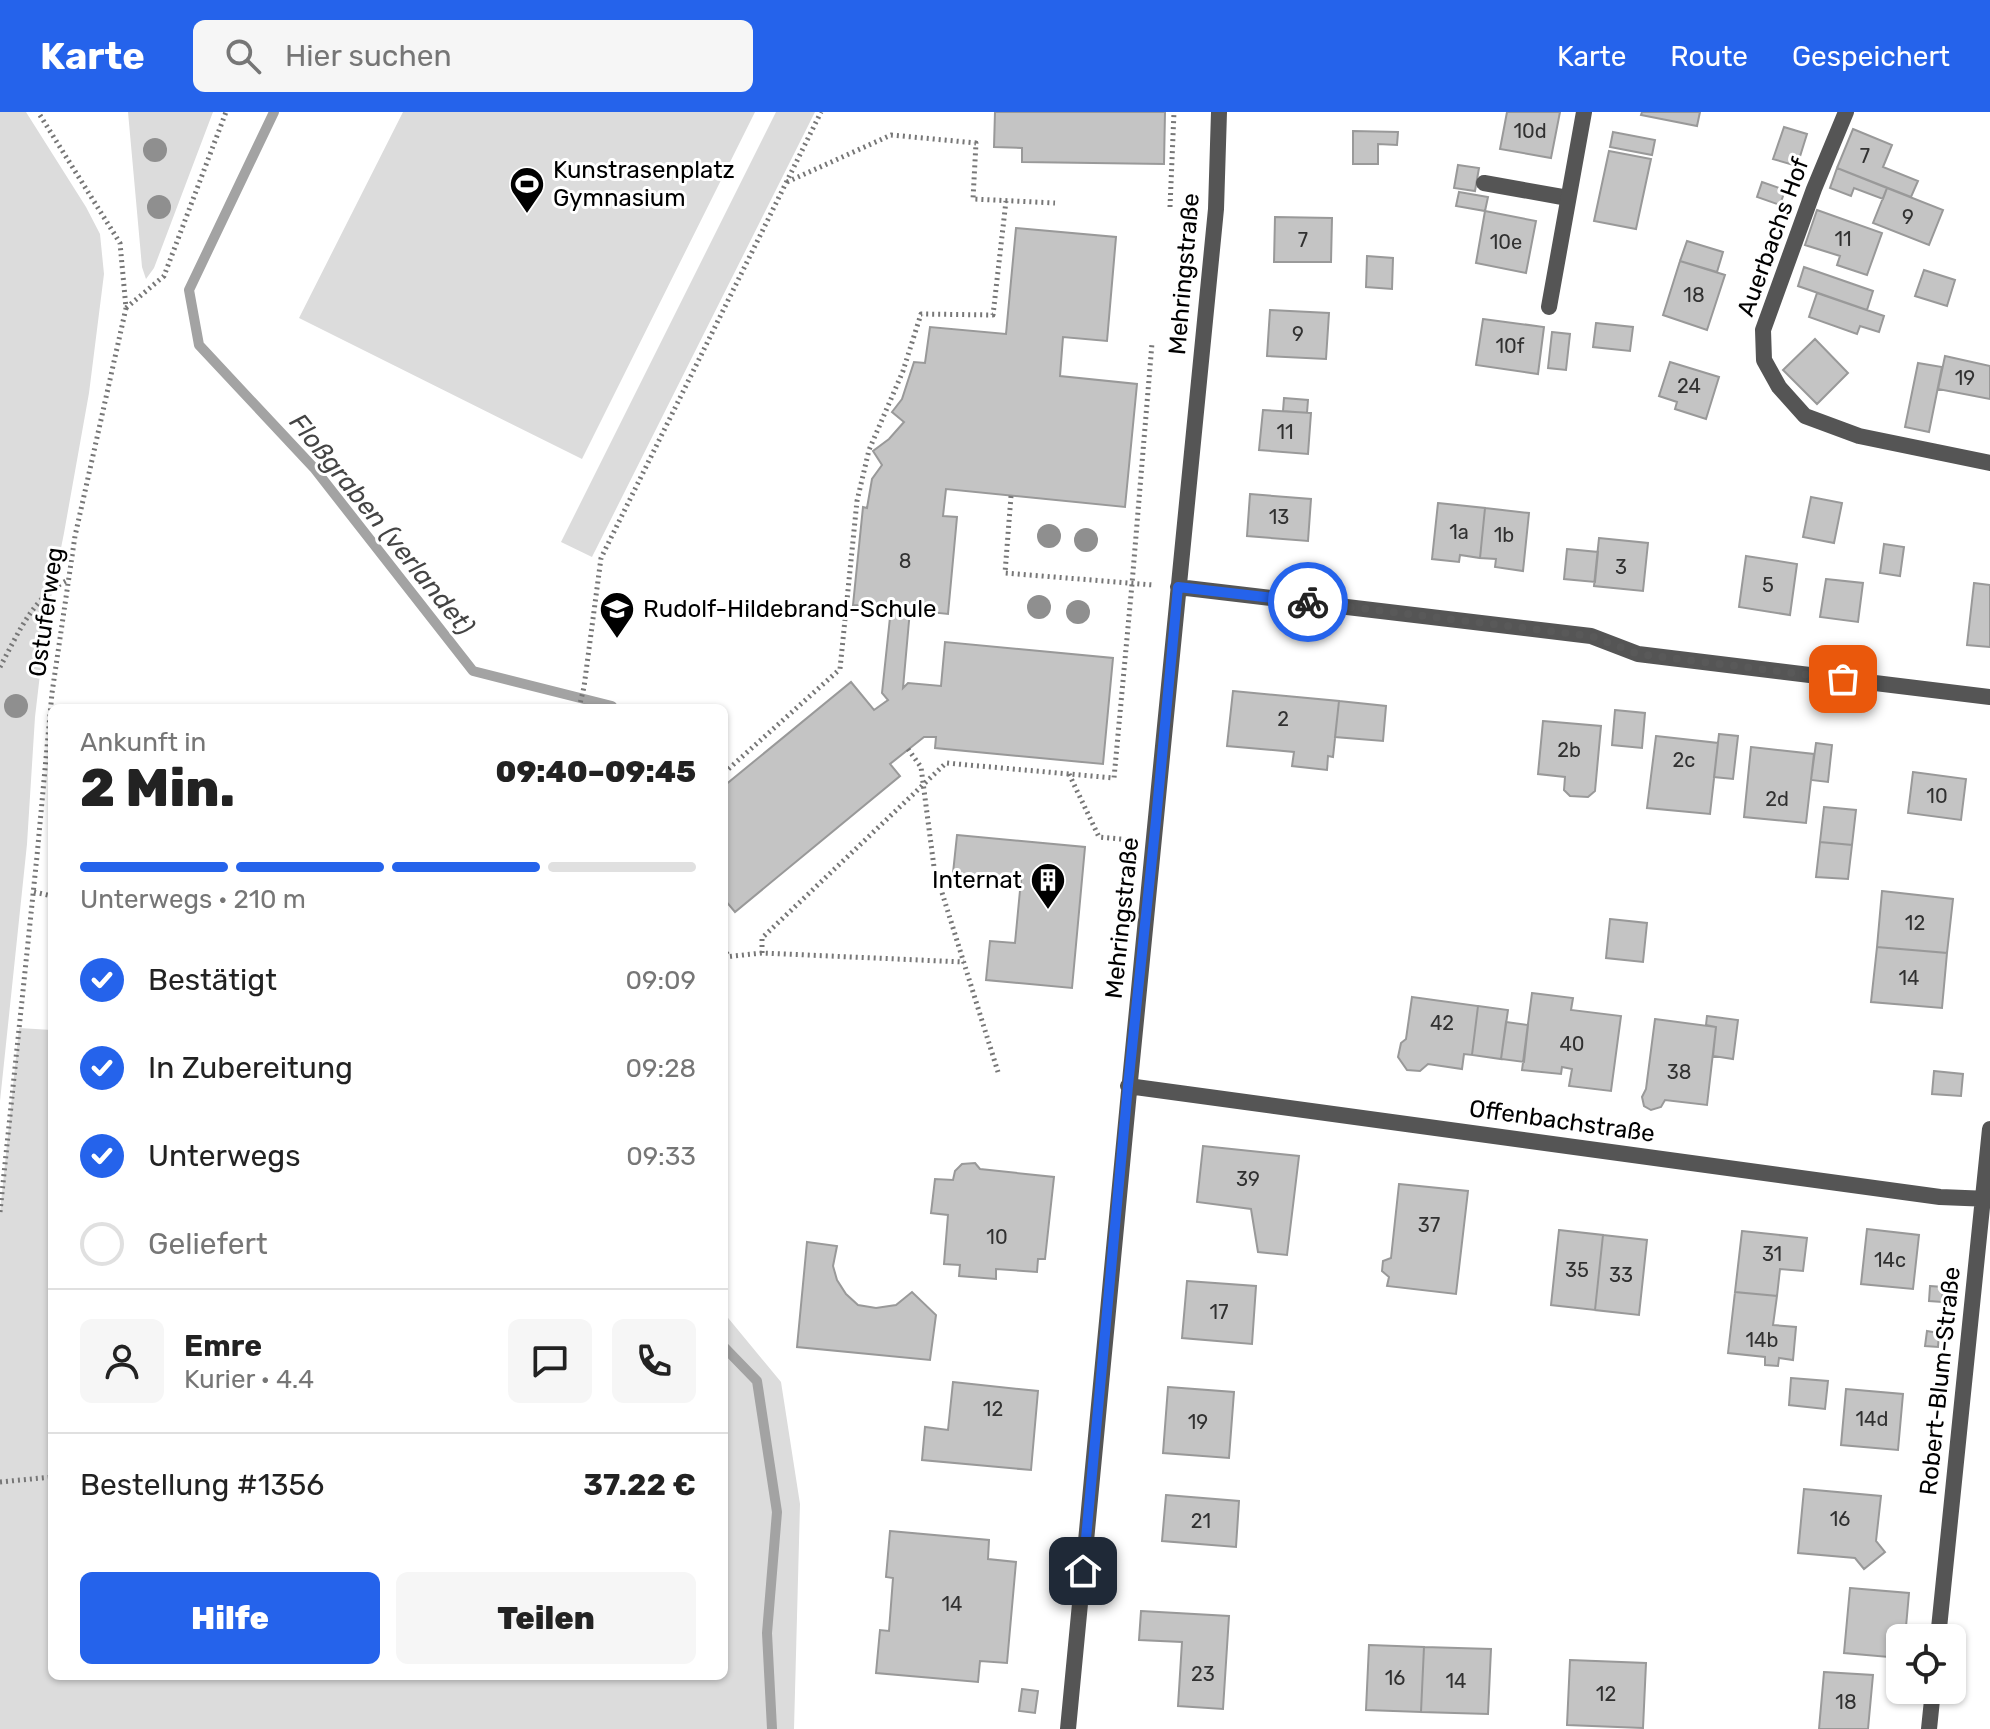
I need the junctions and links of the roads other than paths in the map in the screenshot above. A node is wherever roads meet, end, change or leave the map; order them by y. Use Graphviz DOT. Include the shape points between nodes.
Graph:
graph roads {
  1 [pos="1219,112"];
  2 [pos="1584,112"];
  3 [pos="1846,112"];
  4 [pos="1484,183"];
  5 [pos="1568,198"];
  6 [pos="1549,307"];
  7 [pos="1990,463"];
  8 [pos="1178,587"];
  9 [pos="1990,697"];
  10 [pos="1128,1086"];
  11 [pos="1990,1129"];
  12 [pos="1986,1199"];
  13 [pos="1940,1624"];
  14 [pos="1932,1704"];
  15 [pos="1068,1729"];
  16 [pos="1929,1729"];
  1 -- 8 [label="street, Mehringstraße" via="1216,209"];
  2 -- 5 [label="street"];
  3 -- 7 [label="street, Auerbachs Hof" via="1763,330 1764,360 1805,416 1859,436"];
  4 -- 5 [label="street"];
  5 -- 6 [label="street"];
  8 -- 9 [label="street" via="1591,636 1638,654"];
  8 -- 10 [label="street, Mehringstraße"];
  10 -- 12 [label="street, Offenbachstraße" via="1940,1197"];
  10 -- 15 [label="street, Mehringstraße"];
  11 -- 12 [label="street, Robert-Blum-Straße"];
  12 -- 13 [label="street, Robert-Blum-Straße"];
  14 -- 16 [label="street"];
}
